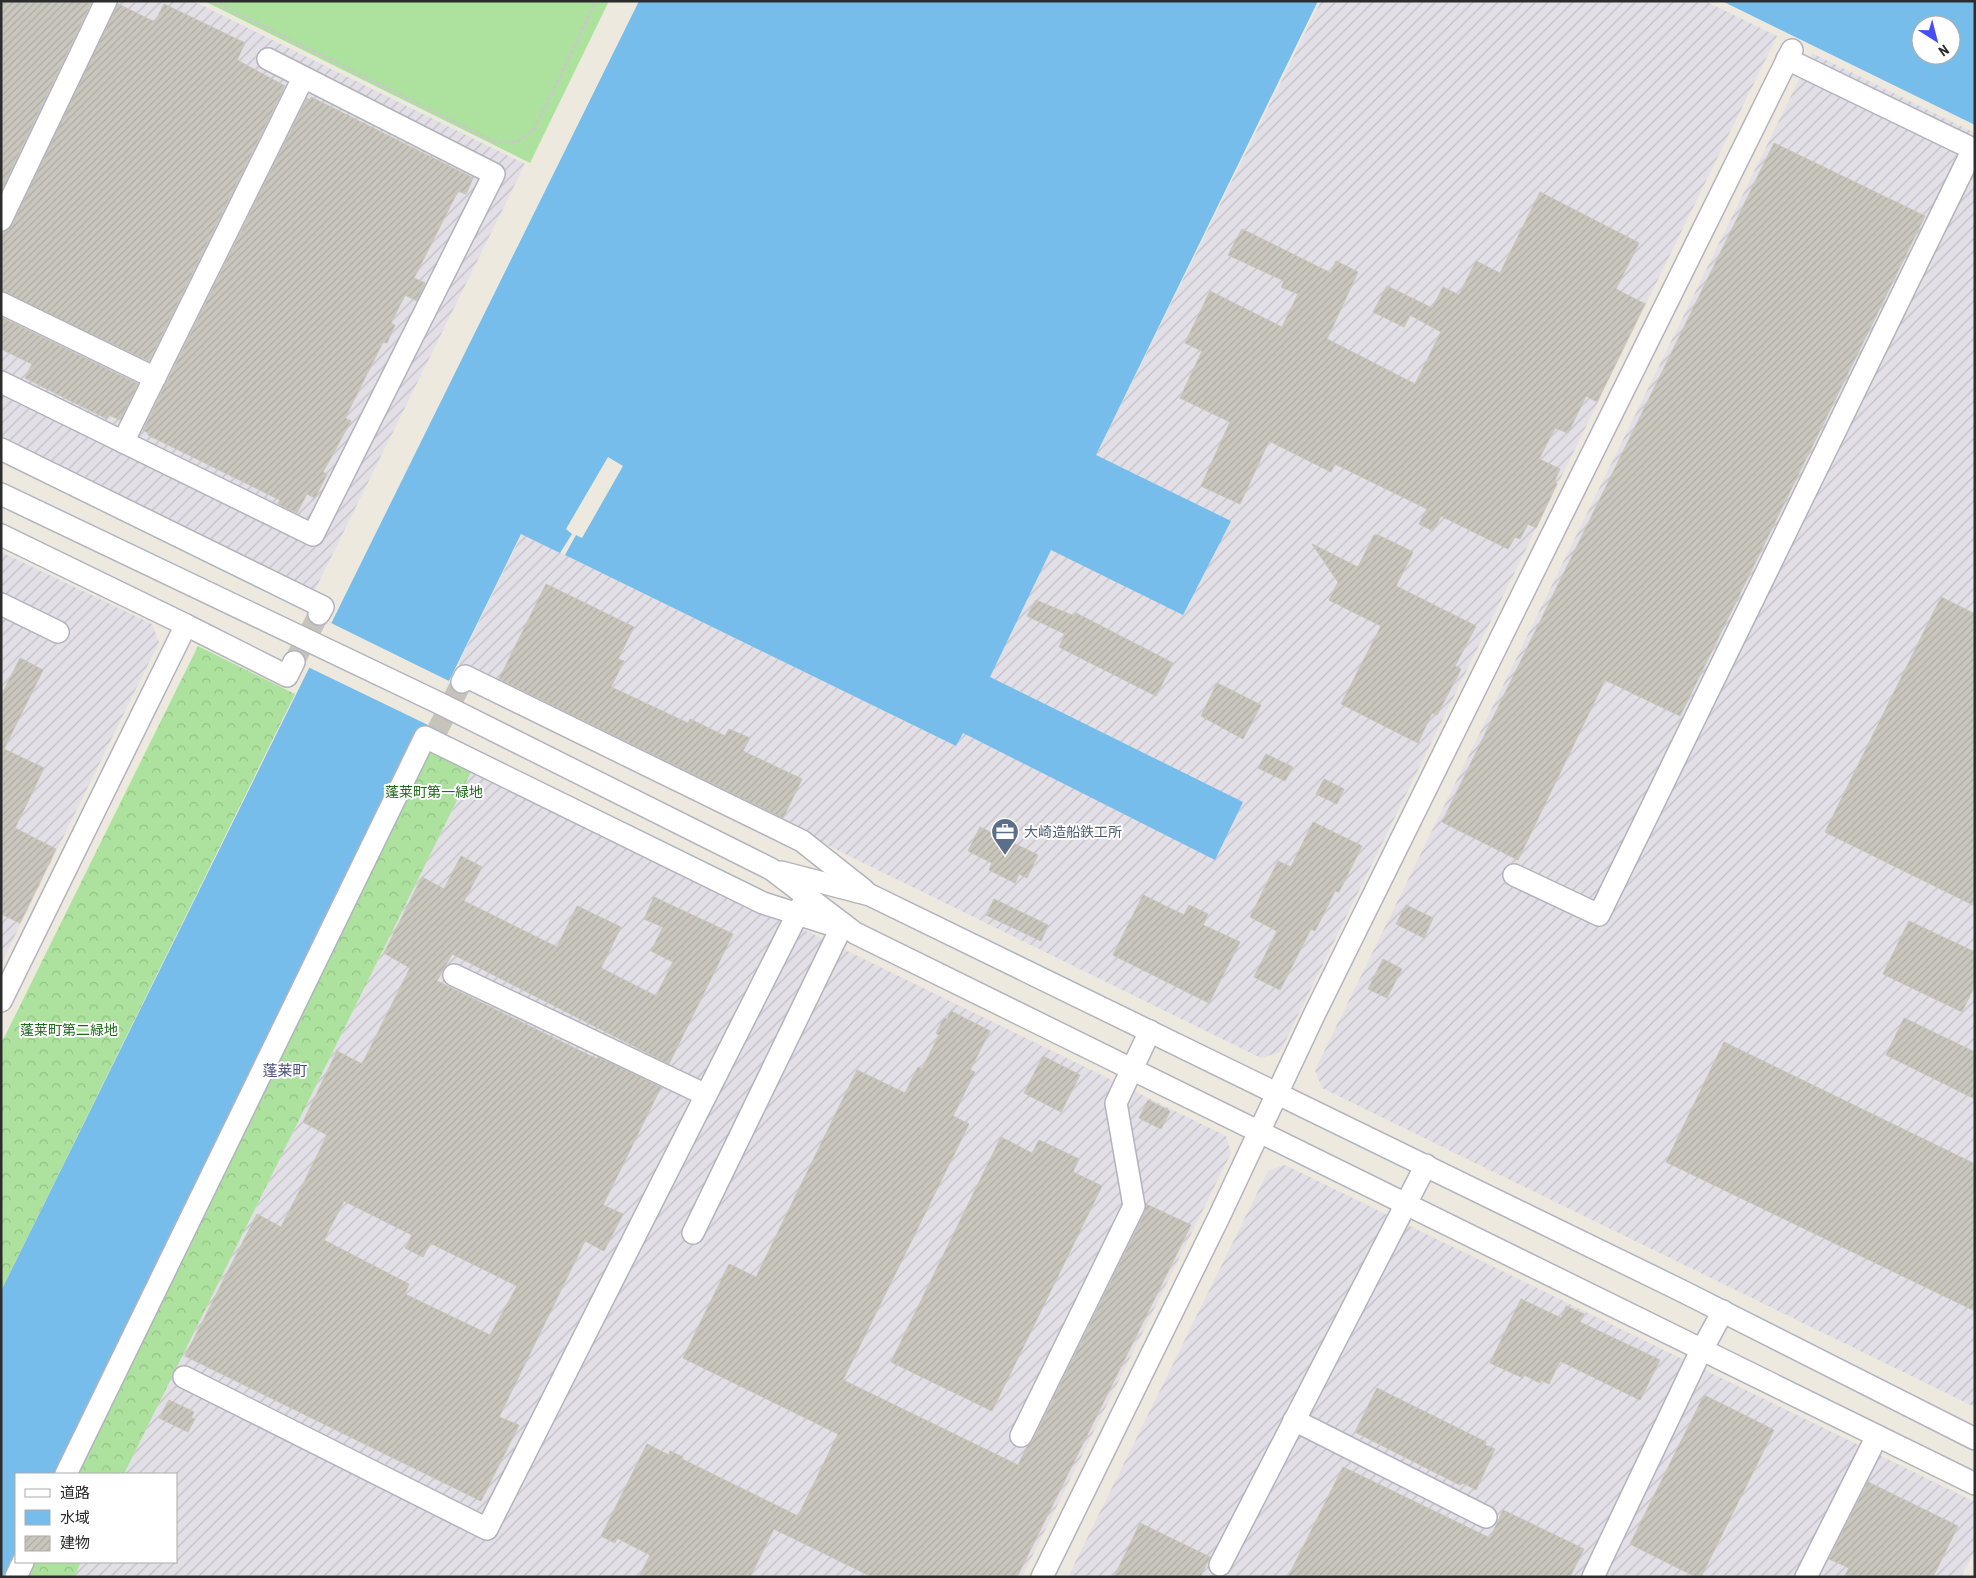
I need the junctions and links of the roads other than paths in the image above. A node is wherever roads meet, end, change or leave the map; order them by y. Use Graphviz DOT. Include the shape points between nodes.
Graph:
graph roads {
  1 [pos="106,1"];
  2 [pos="268,59"];
  3 [pos="303,78"];
  4 [pos="1,220"];
  5 [pos="1,303"];
  6 [pos="155,378"];
  7 [pos="1,382"];
  8 [pos="123,442"];
  9 [pos="1,449"];
  10 [pos="1,494"];
  11 [pos="1,535"];
  12 [pos="1,604"];
  13 [pos="319,614"];
  14 [pos="186,625"];
  15 [pos="58,632"];
  16 [pos="294,662"];
  17 [pos="462,682"];
  18 [pos="1514,874"];
  19 [pos="870,895"];
  20 [pos="806,897"];
  21 [pos="846,929"];
  22 [pos="454,975"];
  23 [pos="1,1001"];
  24 [pos="1150,1031"];
  25 [pos="1131,1070"];
  26 [pos="1278,1093"];
  27 [pos="706,1095"];
  28 [pos="1259,1132"];
  29 [pos="1426,1165"];
  30 [pos="1405,1204"];
  31 [pos="693,1233"];
  32 [pos="1723,1312"];
  33 [pos="1702,1350"];
  34 [pos="184,1377"];
  35 [pos="1294,1420"];
  36 [pos="1021,1436"];
  37 [pos="1877,1436"];
  38 [pos="1975,1439"];
  39 [pos="66,1473"];
  40 [pos="1975,1484"];
  41 [pos="1486,1517"];
  42 [pos="23,1563"];
  43 [pos="1220,1565"];
  44 [pos="16,1577"];
  45 [pos="1042,1577"];
  46 [pos="1594,1577"];
  47 [pos="1806,1577"];
  1 -- 4 [label="street"];
  2 -- 3 [label="street"];
  3 -- 6 [label="street"];
  3 -- 8 [label="street" via="494,174 313,536"];
  5 -- 6 [label="street"];
  6 -- 8 [label="street"];
  7 -- 8 [label="street"];
  9 -- 13 [label="street" via="323,607"];
  10 -- 20 [label="street" via="438,703 771,869"];
  11 -- 14 [label="street"];
  12 -- 15 [label="street"];
  14 -- 16 [label="street" via="287,676"];
  14 -- 23 [label="street"];
  17 -- 19 [label="street" via="465,676 802,841"];
  18 -- 26 [label="street" via="1600,915 1973,149 1789,54"];
  19 -- 20 [label="street"];
  19 -- 24 [label="street"];
  20 -- 21 [label="street"];
  20 -- 27 [label="street"];
  20 -- 39 [label="street" via="764,903 435,735 425,736"];
  21 -- 25 [label="street"];
  21 -- 31 [label="street"];
  22 -- 27 [label="street"];
  24 -- 25 [label="street"];
  24 -- 26 [label="street"];
  25 -- 28 [label="street"];
  25 -- 36 [label="street" via="1116,1103 1134,1206"];
  26 -- 28 [label="street"];
  26 -- 29 [label="street"];
  27 -- 34 [label="street" via="487,1529"];
  28 -- 30 [label="street"];
  28 -- 45 [label="street"];
  29 -- 30 [label="street"];
  29 -- 32 [label="street"];
  30 -- 33 [label="street"];
  30 -- 35 [label="street"];
  32 -- 33 [label="street"];
  32 -- 38 [label="street"];
  33 -- 37 [label="street"];
  33 -- 46 [label="street"];
  35 -- 41 [label="street"];
  35 -- 43 [label="street"];
  37 -- 40 [label="street"];
  37 -- 47 [label="street"];
  42 -- 44 [label="street"];
}
